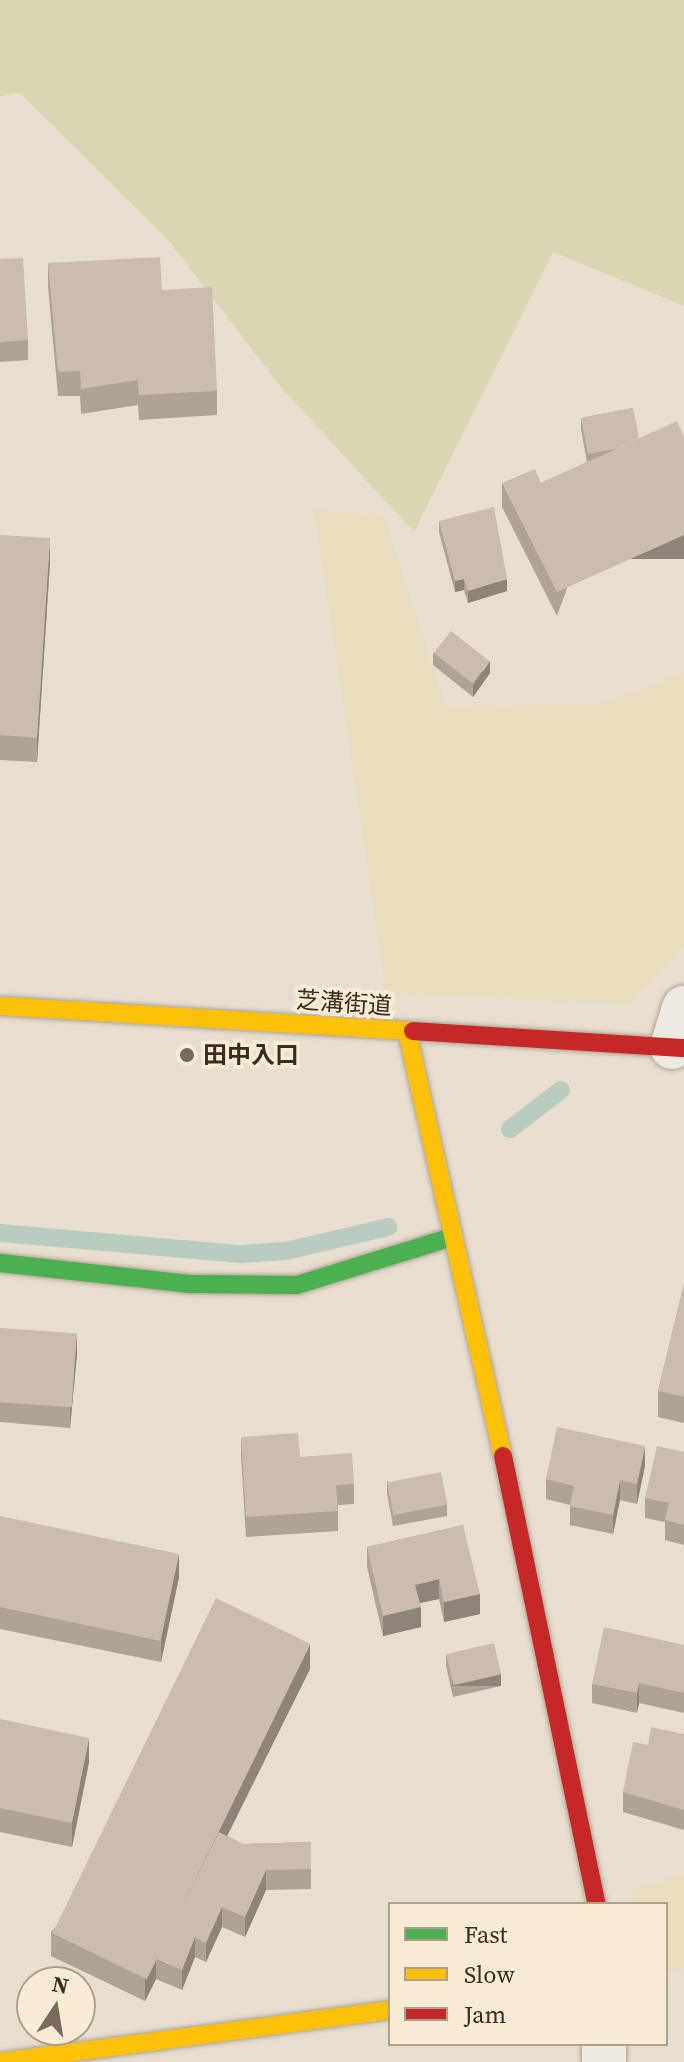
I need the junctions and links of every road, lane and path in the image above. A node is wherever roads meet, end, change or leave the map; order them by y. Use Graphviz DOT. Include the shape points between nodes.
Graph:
graph roads {
  1 [pos="0,1006"];
  2 [pos="407,1031"];
  3 [pos="680,1035"];
  4 [pos="452,1237"];
  5 [pos="0,1263"];
  6 [pos="597,1902"];
  7 [pos="388,2010"];
  8 [pos="0,2062"];
  1 -- 2 [label="street, 芝溝街道"];
  2 -- 3 [label="street, 芝溝街道"];
  2 -- 4 [label="street"];
  4 -- 5 [label="street" via="297,1285 189,1284"];
  4 -- 6 [label="street" via="589,1840"];
  7 -- 8 [label="street"];
}
